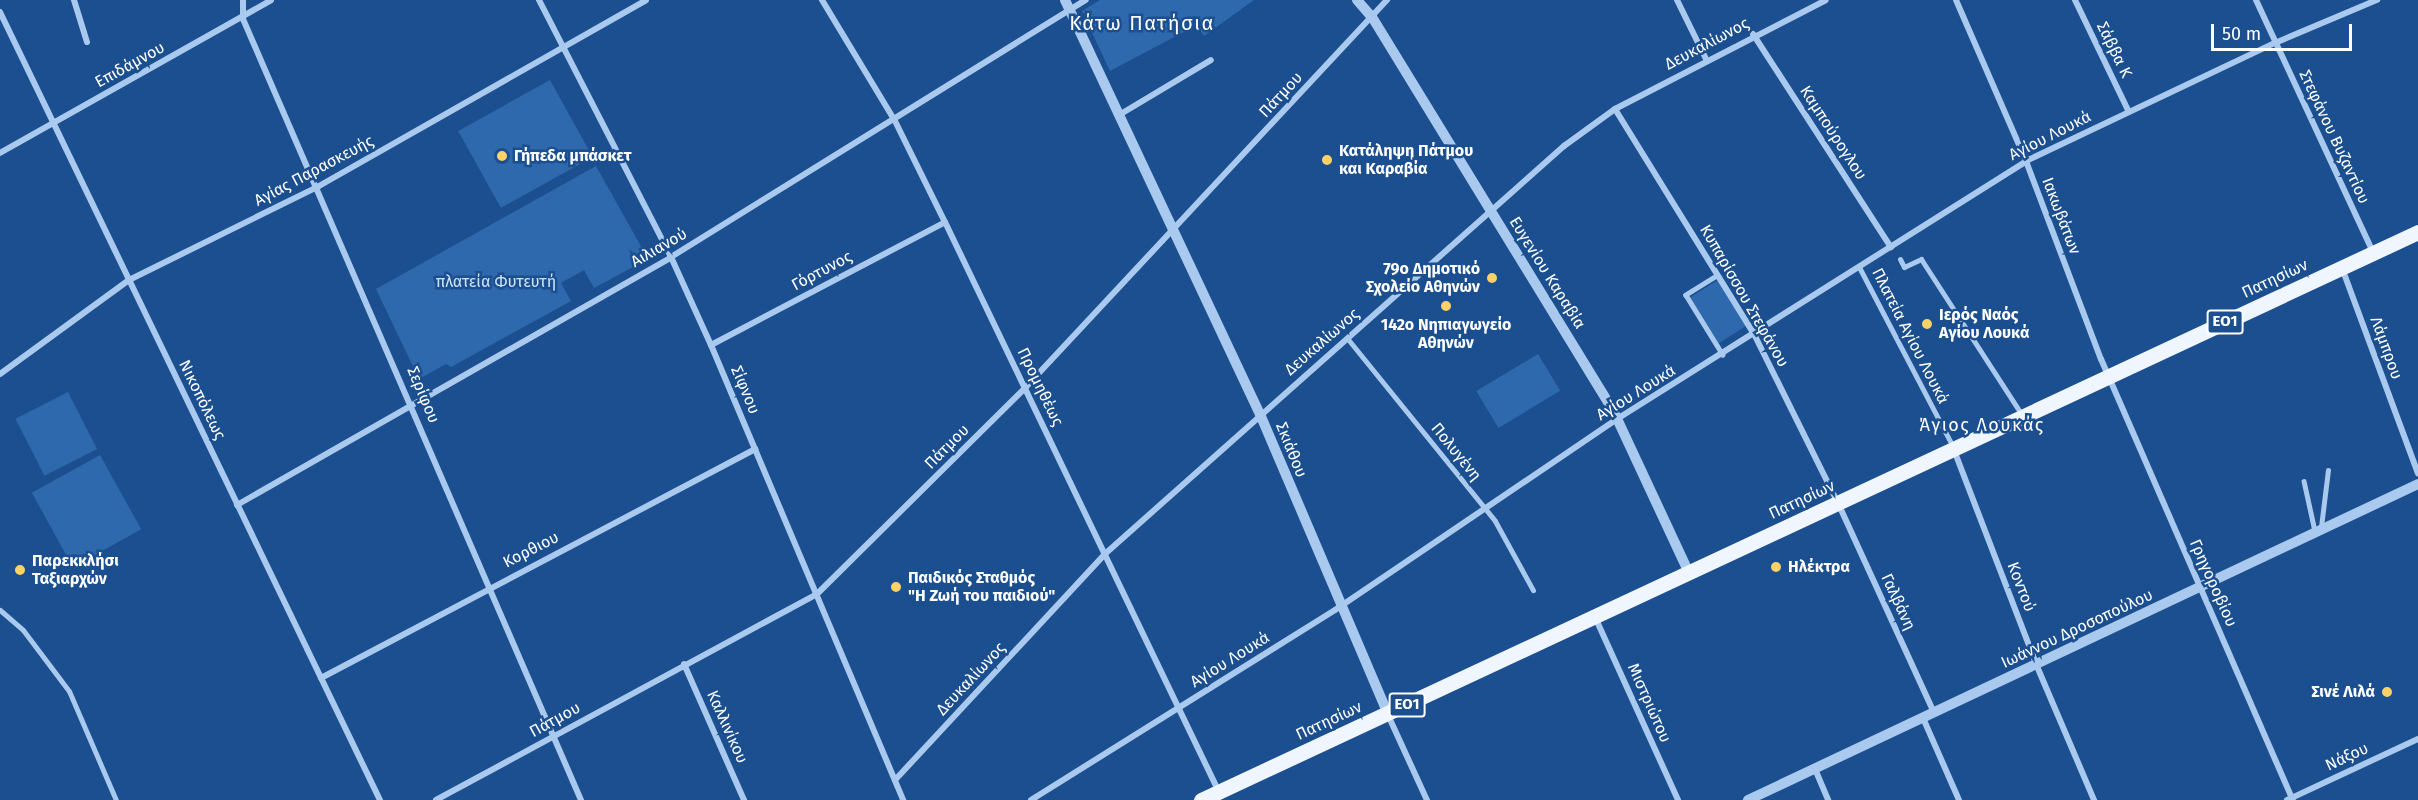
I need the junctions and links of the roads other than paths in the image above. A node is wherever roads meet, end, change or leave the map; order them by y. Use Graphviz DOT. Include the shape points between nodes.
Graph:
graph roads {
  1 [pos="74,0"];
  2 [pos="243,0"];
  3 [pos="271,0"];
  4 [pos="539,0"];
  5 [pos="646,0"];
  6 [pos="822,0"];
  7 [pos="1086,0"];
  8 [pos="1357,0"];
  9 [pos="1387,0"];
  10 [pos="1677,0"];
  11 [pos="1826,0"];
  12 [pos="1956,0"];
  13 [pos="2075,0"];
  14 [pos="2256,0"];
  15 [pos="2377,0"];
  16 [pos="1067,5"];
  17 [pos="0,12"];
  18 [pos="1372,17"];
  19 [pos="243,19"];
  20 [pos="1753,34"];
  21 [pos="87,42"];
  22 [pos="2275,43"];
  23 [pos="564,48"];
  24 [pos="1706,59"];
  25 [pos="1211,60"];
  26 [pos="1615,109"];
  27 [pos="2129,112"];
  28 [pos="1119,116"];
  29 [pos="894,121"];
  30 [pos="53,122"];
  31 [pos="0,153"];
  32 [pos="2026,161"];
  33 [pos="319,186"];
  34 [pos="1491,210"];
  35 [pos="945,222"];
  36 [pos="1175,229"];
  37 [pos="2418,232"];
  38 [pos="1890,247"];
  39 [pos="2373,252"];
  40 [pos="671,257"];
  41 [pos="1900,260"];
  42 [pos="1859,267"];
  43 [pos="2342,267"];
  44 [pos="1719,275"];
  45 [pos="129,280"];
  46 [pos="1754,334"];
  47 [pos="1347,338"];
  48 [pos="711,345"];
  49 [pos="1723,355"];
  50 [pos="0,374"];
  51 [pos="2108,377"];
  52 [pos="1025,388"];
  53 [pos="412,403"];
  54 [pos="1260,414"];
  55 [pos="2023,417"];
  56 [pos="1617,419"];
  57 [pos="755,449"];
  58 [pos="1954,449"];
  59 [pos="2328,470"];
  60 [pos="2418,473"];
  61 [pos="2304,481"];
  62 [pos="2418,484"];
  63 [pos="1838,503"];
  64 [pos="237,505"];
  65 [pos="1486,510"];
  66 [pos="2318,531"];
  67 [pos="1106,554"];
  68 [pos="1689,573"];
  69 [pos="2200,587"];
  70 [pos="488,588"];
  71 [pos="1533,590"];
  72 [pos="817,594"];
  73 [pos="1339,606"];
  74 [pos="0,610"];
  75 [pos="1595,617"];
  76 [pos="684,664"];
  77 [pos="2036,664"];
  78 [pos="321,678"];
  79 [pos="1180,708"];
  80 [pos="1934,712"];
  81 [pos="1388,714"];
  82 [pos="1923,718"];
  83 [pos="553,736"];
  84 [pos="2418,739"];
  85 [pos="1815,769"];
  86 [pos="895,780"];
  87 [pos="1219,792"];
  88 [pos="2291,799"];
  89 [pos="116,800"];
  90 [pos="380,800"];
  91 [pos="436,800"];
  92 [pos="581,800"];
  93 [pos="744,800"];
  94 [pos="903,800"];
  95 [pos="1031,800"];
  96 [pos="1202,800"];
  97 [pos="1427,800"];
  98 [pos="1678,800"];
  99 [pos="1748,800"];
  100 [pos="1828,800"];
  101 [pos="1959,800"];
  102 [pos="2094,800"];
  1 -- 21 [label="street"];
  2 -- 19 [label="street, Σερίφου"];
  3 -- 19 [label="street, Επιδάμνου"];
  4 -- 23 [label="street, Σίφνου"];
  5 -- 23 [label="street, Αγίας Παρασκευής"];
  6 -- 29 [label="street, Προμηθέως"];
  7 -- 16 [label="street, Αιλιανού"];
  8 -- 18 [label="street, Ευγενίου Καραβία"];
  9 -- 18 [label="street, Πάτμου"];
  10 -- 24 [label="street"];
  11 -- 20 [label="street, Δευκαλίωνος"];
  12 -- 32 [label="street, Ιακωβάτων"];
  13 -- 27 [label="street, Σάββα Κ"];
  14 -- 22 [label="street, Στεφάνου Βυζαντίου"];
  15 -- 22 [label="street, Αγίου Λουκά"];
  16 -- 28 [label="street, Σκιάθου"];
  16 -- 29 [label="street, Αιλιανού"];
  17 -- 30 [label="street, Νικοπόλεως"];
  18 -- 34 [label="street, Ευγενίου Καραβία"];
  18 -- 36 [label="street, Πάτμου"];
  19 -- 30 [label="street, Επιδάμνου"];
  19 -- 33 [label="street, Σερίφου"];
  20 -- 24 [label="street, Δευκαλίωνος"];
  20 -- 38 [label="street, Καμπούρογλου"];
  22 -- 27 [label="street, Αγίου Λουκά"];
  22 -- 39 [label="street, Στεφάνου Βυζαντίου"];
  23 -- 33 [label="street, Αγίας Παρασκευής"];
  23 -- 40 [label="street, Σίφνου"];
  24 -- 26 [label="street, Δευκαλίωνος"];
  25 -- 28 [label="street"];
  26 -- 34 [label="street, Δευκαλίωνος" via="1592,123"];
  26 -- 44 [label="street, Κυπαρίσσου Στεφάνου"];
  27 -- 32 [label="street, Αγίου Λουκά"];
  28 -- 36 [label="street, Σκιάθου"];
  29 -- 35 [label="street, Προμηθέως"];
  29 -- 40 [label="street, Αιλιανού"];
  30 -- 31 [label="street, Επιδάμνου"];
  30 -- 45 [label="street, Νικοπόλεως"];
  32 -- 38 [label="street, Αγίου Λουκά"];
  32 -- 51 [label="street, Ιακωβάτων"];
  33 -- 45 [label="street, Αγίας Παρασκευής"];
  33 -- 53 [label="street, Σερίφου"];
  34 -- 47 [label="street, Δευκαλίωνος"];
  34 -- 56 [label="street, Ευγενίου Καραβία"];
  35 -- 48 [label="street, Γόρτυνος"];
  35 -- 52 [label="street, Προμηθέως"];
  36 -- 52 [label="street, Πάτμου"];
  36 -- 54 [label="street, Σκιάθου"];
  37 -- 39 [label="main road, Πατησίων / ΕΟ1"];
  38 -- 42 [label="street, Αγίου Λουκά"];
  39 -- 43 [label="main road, Πατησίων / ΕΟ1"];
  40 -- 48 [label="street, Σίφνου"];
  40 -- 53 [label="street, Αιλιανού"];
  41 -- 55 [label="street, Πλατεία Αγίου Λουκά" via="1904,267 1921,259"];
  42 -- 46 [label="street, Αγίου Λουκά"];
  42 -- 58 [label="street, Πλατεία Αγίου Λουκά"];
  43 -- 51 [label="main road, Πατησίων / ΕΟ1"];
  43 -- 60 [label="street, Λάμπρου"];
  44 -- 46 [label="street, Κυπαρίσσου Στεφάνου"];
  44 -- 49 [label="lane" via="1686,295"];
  45 -- 50 [label="street, Αγίας Παρασκευής"];
  45 -- 64 [label="street, Νικοπόλεως"];
  46 -- 49 [label="street, Αγίου Λουκά"];
  46 -- 63 [label="street, Κυπαρίσσου Στεφάνου"];
  47 -- 54 [label="street, Δευκαλίωνος"];
  47 -- 65 [label="street, Πολυγένη"];
  48 -- 57 [label="street, Σίφνου"];
  49 -- 56 [label="street, Αγίου Λουκά"];
  51 -- 55 [label="main road, Πατησίων / ΕΟ1"];
  51 -- 69 [label="street, Γρηγοροβίου"];
  52 -- 67 [label="street, Προμηθέως"];
  52 -- 72 [label="street, Πάτμου"];
  53 -- 64 [label="street, Αιλιανού"];
  53 -- 70 [label="street, Σερίφου"];
  54 -- 67 [label="street, Δευκαλίωνος"];
  54 -- 73 [label="street, Σκιάθου"];
  55 -- 58 [label="main road, Πατησίων / ΕΟ1"];
  56 -- 65 [label="street, Αγίου Λουκά"];
  56 -- 68 [label="street, Ευγενίου Καραβία"];
  57 -- 70 [label="street, Κορθιου"];
  57 -- 72 [label="street, Σίφνου"];
  58 -- 63 [label="main road, Πατησίων / ΕΟ1"];
  58 -- 77 [label="street, Κοντού"];
  59 -- 66 [label="lane"];
  61 -- 66 [label="lane"];
  62 -- 66 [label="street, Ιωάννου Δροσοπούλου"];
  63 -- 68 [label="main road, Πατησίων / ΕΟ1"];
  63 -- 80 [label="street, Γαλβάνη"];
  64 -- 78 [label="street, Νικοπόλεως"];
  65 -- 71 [label="street, Πολυγένη"];
  65 -- 73 [label="street, Αγίου Λουκά"];
  66 -- 69 [label="street, Ιωάννου Δροσοπούλου"];
  67 -- 79 [label="street, Προμηθέως"];
  67 -- 86 [label="street, Δευκαλίωνος"];
  68 -- 75 [label="main road, Πατησίων / ΕΟ1"];
  69 -- 77 [label="street, Ιωάννου Δροσοπούλου"];
  69 -- 88 [label="street, Γρηγοροβίου"];
  70 -- 78 [label="street, Κορθιου"];
  70 -- 83 [label="street, Σερίφου"];
  72 -- 76 [label="street, Πάτμου"];
  72 -- 86 [label="street, Σίφνου"];
  73 -- 79 [label="street, Αγίου Λουκά"];
  73 -- 81 [label="street, Σκιάθου"];
  74 -- 89 [label="street" via="23,630 69,691"];
  75 -- 81 [label="main road, Πατησίων / ΕΟ1"];
  75 -- 98 [label="street, Μιστριώτου"];
  76 -- 83 [label="street, Πάτμου"];
  76 -- 93 [label="street, Καλλινίκου"];
  77 -- 80 [label="street, Ιωάννου Δροσοπούλου"];
  77 -- 102 [label="street, Κοντού"];
  78 -- 90 [label="street, Νικοπόλεως"];
  79 -- 87 [label="street, Προμηθέως"];
  79 -- 95 [label="street, Αγίου Λουκά"];
  80 -- 82 [label="street, Ιωάννου Δροσοπούλου"];
  81 -- 87 [label="main road, Πατησίων / ΕΟ1"];
  81 -- 97 [label="street, Σκιάθου"];
  82 -- 85 [label="street, Ιωάννου Δροσοπούλου"];
  82 -- 101 [label="street"];
  83 -- 91 [label="street, Πάτμου"];
  83 -- 92 [label="street, Σερίφου"];
  84 -- 88 [label="street, Νάξου"];
  85 -- 99 [label="street, Ιωάννου Δροσοπούλου"];
  85 -- 100 [label="street"];
  86 -- 94 [label="street, Σίφνου"];
  87 -- 96 [label="main road, Πατησίων / ΕΟ1"];
}
